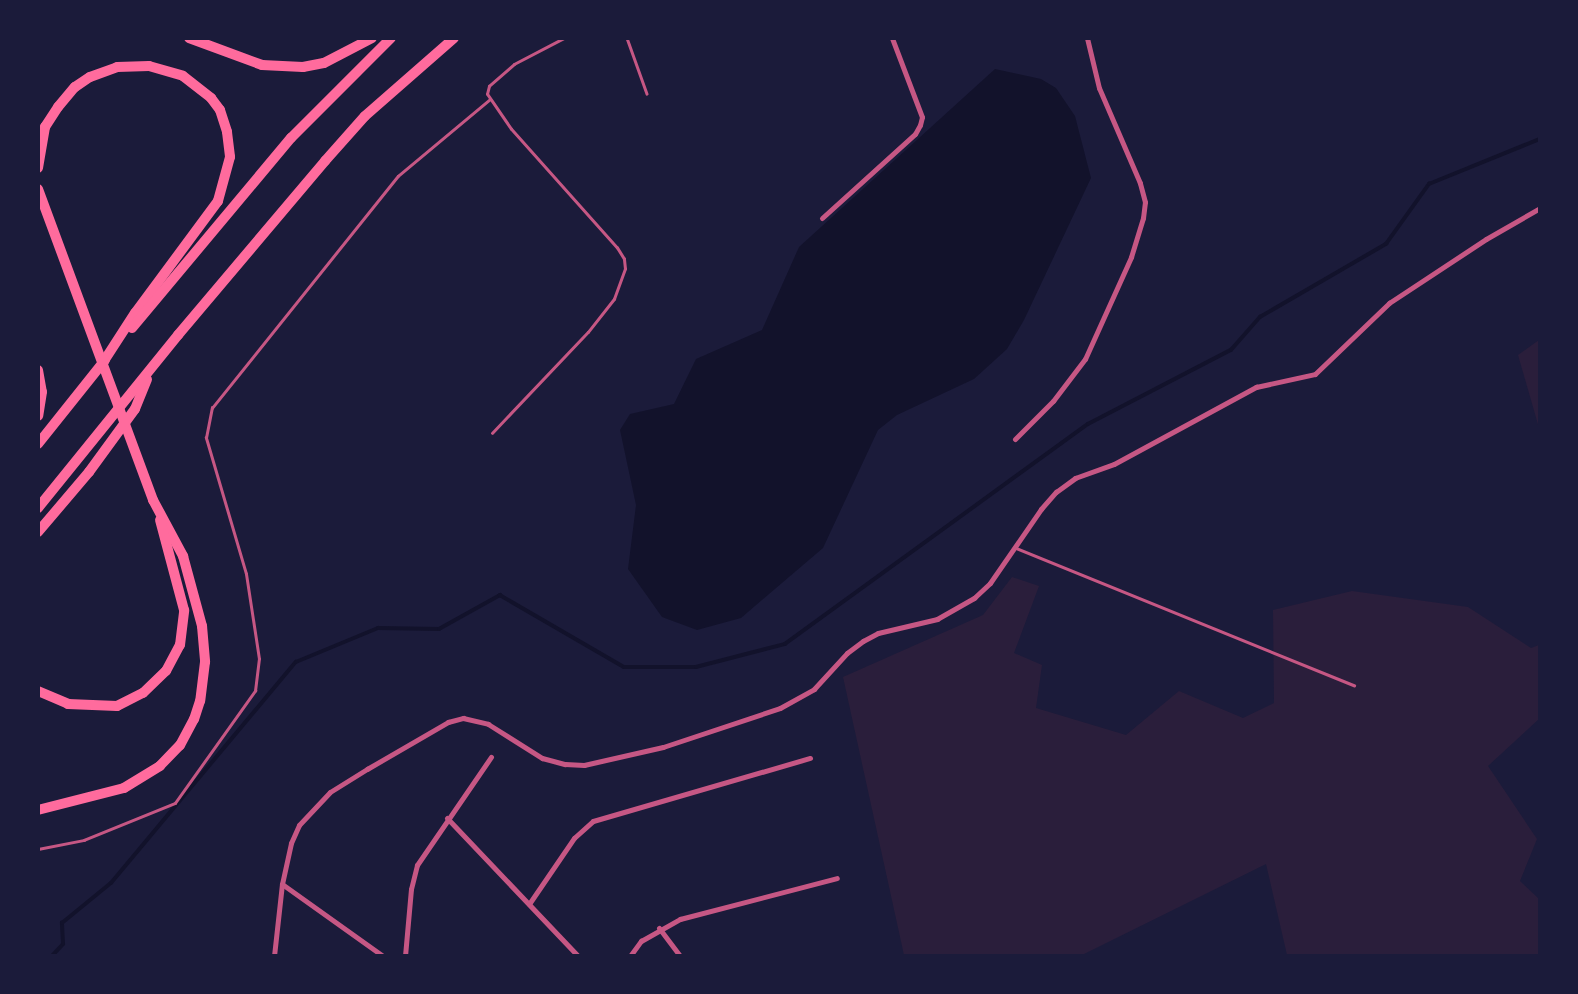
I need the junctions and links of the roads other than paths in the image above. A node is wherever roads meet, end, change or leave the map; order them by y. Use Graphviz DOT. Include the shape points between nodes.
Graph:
graph roads {
  1 [pos="189,38"];
  2 [pos="372,38"];
  3 [pos="391,38"];
  4 [pos="454,38"];
  5 [pos="564,38"];
  6 [pos="627,38"];
  7 [pos="892,38"];
  8 [pos="1087,38"];
  9 [pos="647,94"];
  10 [pos="489,100"];
  11 [pos="38,168"];
  12 [pos="38,180"];
  13 [pos="40,193"];
  14 [pos="1539,208"];
  15 [pos="822,218"];
  16 [pos="104,361"];
  17 [pos="152,368"];
  18 [pos="38,370"];
  19 [pos="38,416"];
  20 [pos="492,433"];
  21 [pos="1015,439"];
  22 [pos="38,444"];
  23 [pos="38,509"];
  24 [pos="160,516"];
  25 [pos="38,532"];
  26 [pos="1014,547"];
  27 [pos="1354,685"];
  28 [pos="38,691"];
  29 [pos="491,757"];
  30 [pos="810,758"];
  31 [pos="38,810"];
  32 [pos="447,818"];
  33 [pos="38,849"];
  34 [pos="838,878"];
  35 [pos="282,884"];
  36 [pos="528,904"];
  37 [pos="659,928"];
  38 [pos="274,956"];
  39 [pos="383,956"];
  40 [pos="405,956"];
  41 [pos="578,956"];
  42 [pos="630,956"];
  43 [pos="680,956"];
  1 -- 2 [label="highway" via="262,65 303,67 324,63"];
  3 -- 16 [label="highway" via="291,138"];
  4 -- 17 [label="highway" via="357,125"];
  5 -- 10 [label="lane" via="498,76 489,86"];
  6 -- 9 [label="lane"];
  7 -- 15 [label="street" via="922,117 920,125"];
  8 -- 21 [label="street" via="1099,88 1140,183 1143,218 1131,257 1085,359"];
  10 -- 20 [label="lane" via="617,248 625,269 614,299 588,332"];
  10 -- 33 [label="lane" via="398,176 212,408 206,438 246,574 259,659 255,691 175,803 84,840"];
  11 -- 16 [label="highway" via="45,127 58,107 82,82 117,67 149,66 183,76 211,98 228,132 230,157 218,201"];
  12 -- 13 [label="highway"];
  13 -- 24 [label="highway"];
  14 -- 26 [label="street" via="1390,303 1315,374 1243,393 1114,464 1075,478 1056,492"];
  16 -- 22 [label="highway"];
  17 -- 23 [label="highway"];
  17 -- 25 [label="highway" via="135,409"];
  18 -- 19 [label="highway" via="42,392"];
  24 -- 28 [label="highway" via="184,610 183,634 170,664 156,683 117,706 68,704"];
  24 -- 31 [label="highway" via="183,556 202,626 203,682 194,719 174,752 142,779 93,799"];
  26 -- 27 [label="lane"];
  26 -- 35 [label="street" via="989,583 960,609 878,634 847,653 814,689 797,700 694,738 605,761 565,764 542,758 476,719 447,722 330,792 310,810 290,844"];
  29 -- 32 [label="street"];
  30 -- 36 [label="street" via="593,821 574,838"];
  32 -- 36 [label="street"];
  32 -- 40 [label="street" via="413,875"];
  34 -- 37 [label="street" via="709,910"];
  35 -- 38 [label="street"];
  35 -- 39 [label="street"];
  36 -- 41 [label="street"];
  37 -- 42 [label="street" via="640,941"];
  37 -- 43 [label="street"];
}
